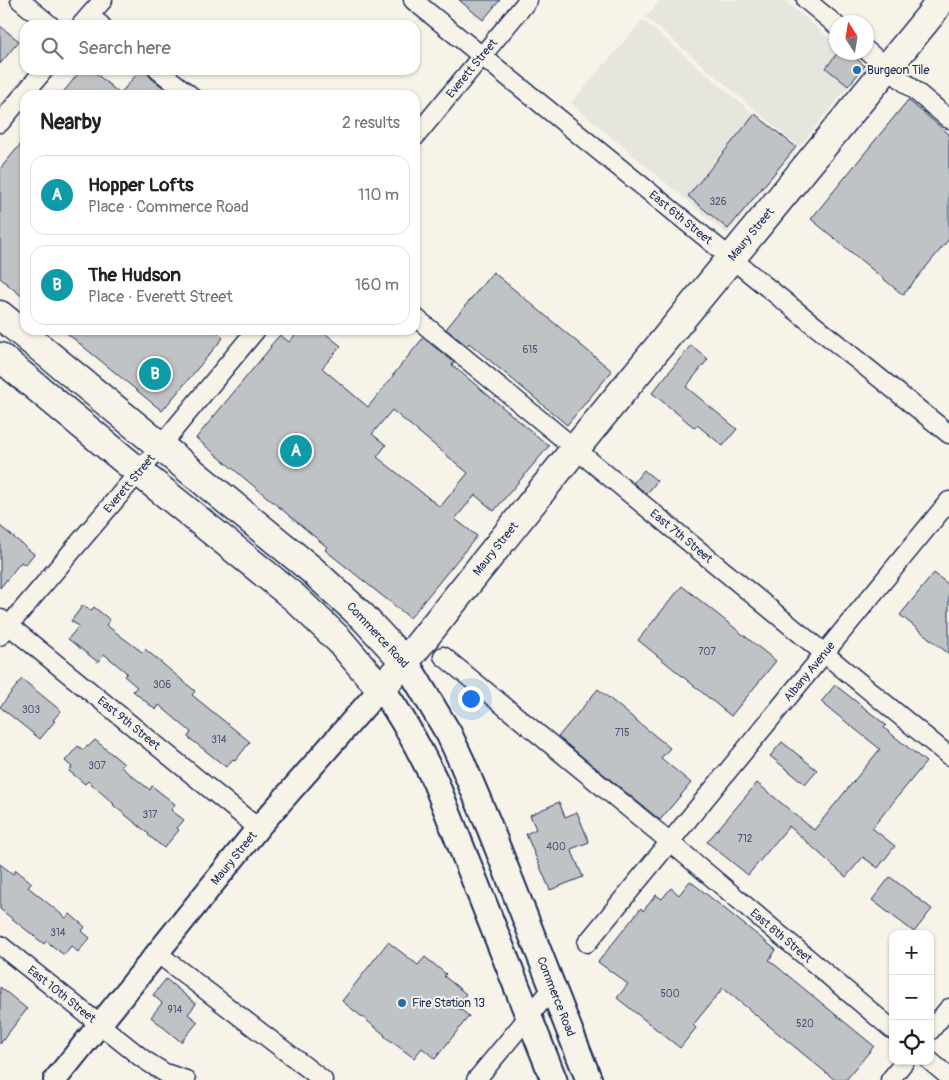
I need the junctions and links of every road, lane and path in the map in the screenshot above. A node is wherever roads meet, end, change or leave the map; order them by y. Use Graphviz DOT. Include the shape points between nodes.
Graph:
graph roads {
  1 [pos="20,0"];
  2 [pos="103,0"];
  3 [pos="413,0"];
  4 [pos="528,0"];
  5 [pos="806,0"];
  6 [pos="940,5"];
  7 [pos="44,20"];
  8 [pos="92,20"];
  9 [pos="829,20"];
  10 [pos="482,55"];
  11 [pos="874,56"];
  12 [pos="888,67"];
  13 [pos="40,75"];
  14 [pos="164,75"];
  15 [pos="27,90"];
  16 [pos="184,90"];
  17 [pos="20,99"];
  18 [pos="949,119"];
  19 [pos="0,123"];
  20 [pos="420,131"];
  21 [pos="732,259"];
  22 [pos="0,315"];
  23 [pos="420,321"];
  24 [pos="20,331"];
  25 [pos="25,335"];
  26 [pos="252,335"];
  27 [pos="0,357"];
  28 [pos="949,434"];
  29 [pos="161,446"];
  30 [pos="576,449"];
  31 [pos="139,472"];
  32 [pos="949,501"];
  33 [pos="3,626"];
  34 [pos="824,653"];
  35 [pos="444,656"];
  36 [pos="405,662"];
  37 [pos="382,688"];
  38 [pos="949,756"];
  39 [pos="258,828"];
  40 [pos="670,842"];
  41 [pos="587,943"];
  42 [pos="0,945"];
  43 [pos="157,953"];
  44 [pos="553,988"];
  45 [pos="949,1008"];
  46 [pos="529,1016"];
  47 [pos="100,1025"];
  48 [pos="934,1026"];
  49 [pos="889,1027"];
  50 [pos="934,1064"];
  51 [pos="902,1065"];
  52 [pos="949,1077"];
  53 [pos="55,1080"];
  54 [pos="186,1080"];
  55 [pos="323,1080"];
  56 [pos="476,1080"];
  57 [pos="554,1080"];
  58 [pos="589,1080"];
  59 [pos="890,1080"];
  1 -- 7 [label="street"];
  2 -- 8 [label="street"];
  3 -- 10 [label="street, East 6th Street"];
  4 -- 10 [label="street, Everett Street"];
  5 -- 9 [label="street"];
  6 -- 12 [label="main road, Maury Street"];
  10 -- 20 [label="street, Everett Street"];
  10 -- 21 [label="street, East 6th Street"];
  11 -- 12 [label="street"];
  12 -- 18 [label="street"];
  12 -- 21 [label="main road, Maury Street"];
  13 -- 15 [label="street"];
  14 -- 16 [label="street"];
  17 -- 19 [label="street"];
  21 -- 28 [label="street, East 6th Street"];
  21 -- 30 [label="main road, Maury Street"];
  22 -- 24 [label="main road, Commerce Road"];
  23 -- 30 [label="street, East 7th Street"];
  25 -- 29 [label="main road, Commerce Road"];
  26 -- 29 [label="street, Everett Street"];
  27 -- 31 [label="main road"];
  29 -- 31 [label="street, Everett Street"];
  29 -- 36 [label="main road, Commerce Road" via="334,590"];
  30 -- 34 [label="street, East 7th Street"];
  30 -- 36 [label="main road, Maury Street"];
  31 -- 33 [label="street, Everett Street"];
  31 -- 37 [label="main road" via="302,604"];
  32 -- 34 [label="street, Albany Avenue"];
  33 -- 39 [label="street, East 9th Street"];
  34 -- 38 [label="street, East 7th Street"];
  34 -- 40 [label="street, Albany Avenue"];
  35 -- 40 [label="street"];
  36 -- 37 [label="main road, Maury Street"];
  36 -- 44 [label="main road, Commerce Road" via="461,760"];
  37 -- 39 [label="street, Maury Street"];
  37 -- 46 [label="main road" via="435,781"];
  39 -- 43 [label="street, Maury Street"];
  40 -- 41 [label="street, Albany Avenue"];
  40 -- 49 [label="street, East 8th Street"];
  42 -- 47 [label="street, East 10th Street"];
  43 -- 47 [label="street, Maury Street"];
  43 -- 55 [label="street"];
  44 -- 46 [label="street"];
  44 -- 58 [label="main road, Commerce Road"];
  45 -- 48 [label="street"];
  46 -- 56 [label="street"];
  46 -- 57 [label="main road"];
  47 -- 53 [label="street, Maury Street"];
  47 -- 54 [label="street, East 10th Street" via="143,1059 165,1073"];
  50 -- 52 [label="street"];
  51 -- 59 [label="street"];
}
